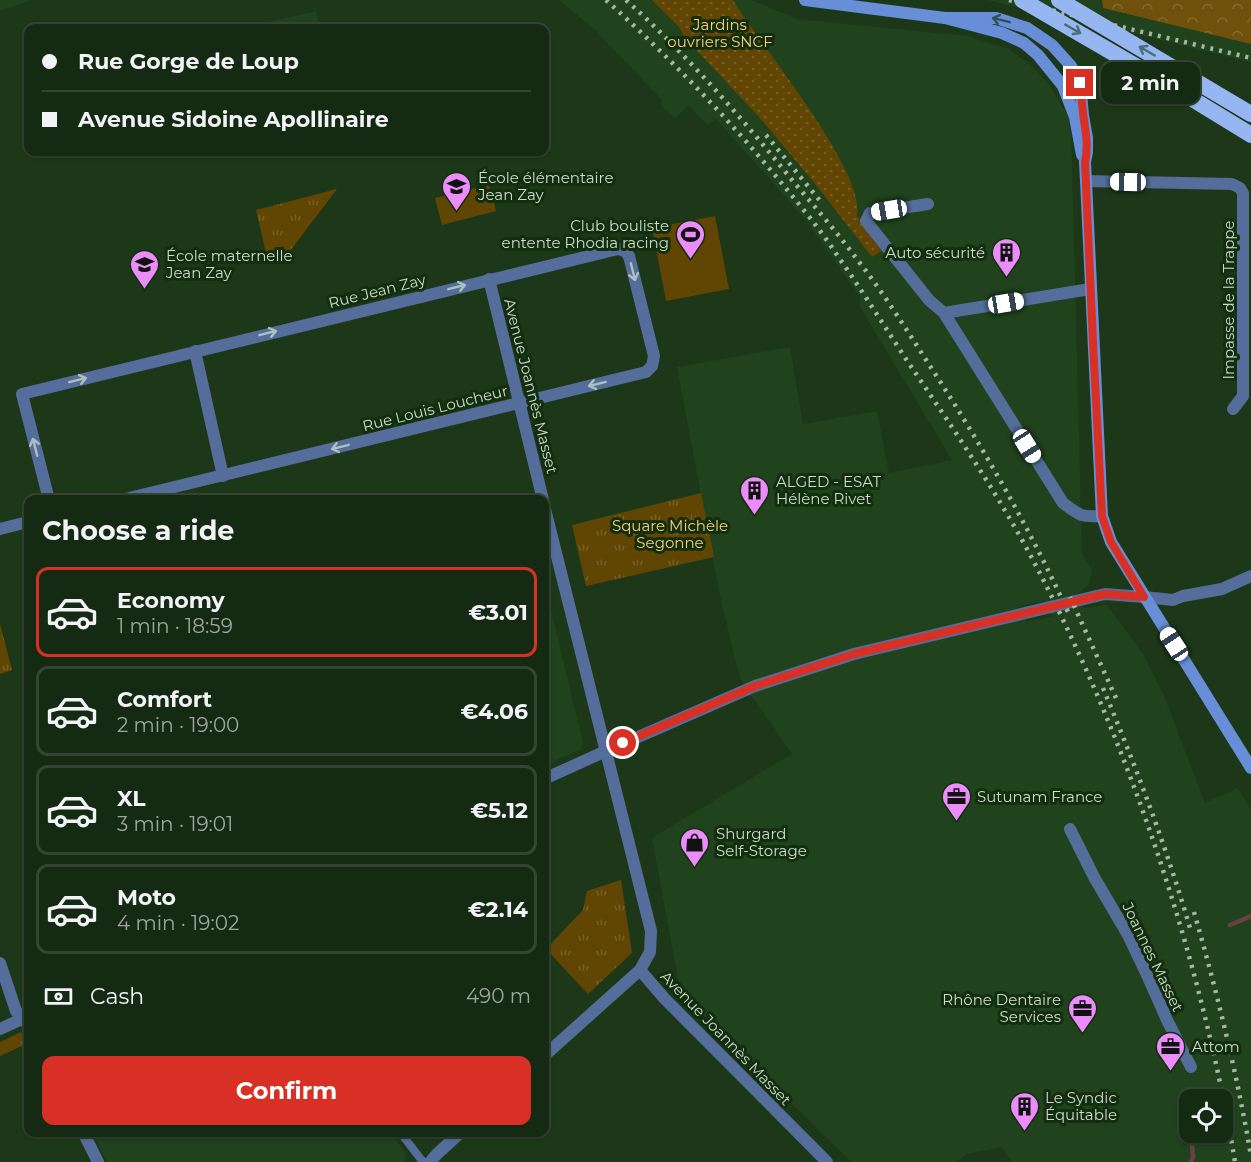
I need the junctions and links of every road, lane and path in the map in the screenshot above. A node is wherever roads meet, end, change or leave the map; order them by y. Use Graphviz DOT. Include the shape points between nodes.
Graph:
graph roads {
  1 [pos="805,0"];
  2 [pos="1022,0"];
  3 [pos="1059,0"];
  4 [pos="945,18"];
  5 [pos="1251,114"];
  6 [pos="1251,135"];
  7 [pos="1085,162"];
  8 [pos="1086,181"];
  9 [pos="928,204"];
  10 [pos="489,279"];
  11 [pos="1090,289"];
  12 [pos="944,313"];
  13 [pos="195,351"];
  14 [pos="652,366"];
  15 [pos="519,404"];
  16 [pos="1233,409"];
  17 [pos="223,476"];
  18 [pos="48,495"];
  19 [pos="142,495"];
  20 [pos="542,495"];
  21 [pos="1102,516"];
  22 [pos="24,523"];
  23 [pos="549,525"];
  24 [pos="0,529"];
  25 [pos="1251,576"];
  26 [pos="1144,597"];
  27 [pos="606,751"];
  28 [pos="1251,768"];
  29 [pos="549,777"];
  30 [pos="1070,829"];
  31 [pos="0,963"];
  32 [pos="640,970"];
  33 [pos="24,1018"];
  34 [pos="24,1021"];
  35 [pos="0,1029"];
  36 [pos="549,1052"];
  37 [pos="1191,1067"];
  38 [pos="86,1137"];
  39 [pos="404,1137"];
  40 [pos="455,1137"];
  41 [pos="98,1162"];
  42 [pos="423,1162"];
  43 [pos="430,1162"];
  44 [pos="827,1162"];
  1 -- 4 [label="main road"];
  2 -- 6 [label="highway, one-way, bridge"];
  5 -- 3 [label="highway, one-way, bridge"];
  4 -- 7 [label="main road" via="1002,33 1038,55 1062,86 1075,117"];
  7 -- 4 [label="main road, one-way" via="1087,138 1080,83 1052,45 1027,28 996,18"];
  7 -- 8 [label="main road"];
  8 -- 11 [label="main road"];
  8 -- 16 [label="street, Impasse de la Trappe" via="1232,184 1240,188 1243,396"];
  9 -- 12 [label="street" via="870,213 866,221 929,300"];
  13 -- 10 [label="street, Rue Jean Zay, one-way"];
  10 -- 14 [label="street, Rue Jean Zay, one-way" via="618,249 625,251 654,356"];
  10 -- 15 [label="street, Avenue Joannès Masset"];
  11 -- 12 [label="street"];
  11 -- 21 [label="main road"];
  12 -- 21 [label="street" via="1063,503 1084,517"];
  13 -- 17 [label="street"];
  18 -- 13 [label="street, Rue Jean Zay, one-way" via="22,394"];
  14 -- 15 [label="street, Rue Louis Loucheur, one-way" via="646,372"];
  15 -- 17 [label="street, Rue Louis Loucheur, one-way"];
  15 -- 20 [label="street, Avenue Joannès Masset"];
  17 -- 19 [label="street, Rue Louis Loucheur"];
  21 -- 26 [label="main road" via="1111,542"];
  22 -- 24 [label="street"];
  23 -- 27 [label="street, Avenue Joannès Masset"];
  25 -- 26 [label="street" via="1222,589 1173,600"];
  26 -- 27 [label="street" via="1105,594 854,654 755,686"];
  26 -- 28 [label="main road"];
  27 -- 29 [label="street"];
  27 -- 32 [label="street, Avenue Joannès Masset" via="651,931 650,952"];
  30 -- 37 [label="street, Joannes Masset" via="1128,935"];
  31 -- 33 [label="street" via="16,1011"];
  32 -- 36 [label="street"];
  32 -- 44 [label="street, Avenue Joannès Masset"];
  34 -- 35 [label="street"];
  38 -- 41 [label="street"];
  39 -- 42 [label="street"];
  40 -- 43 [label="street"];
}
